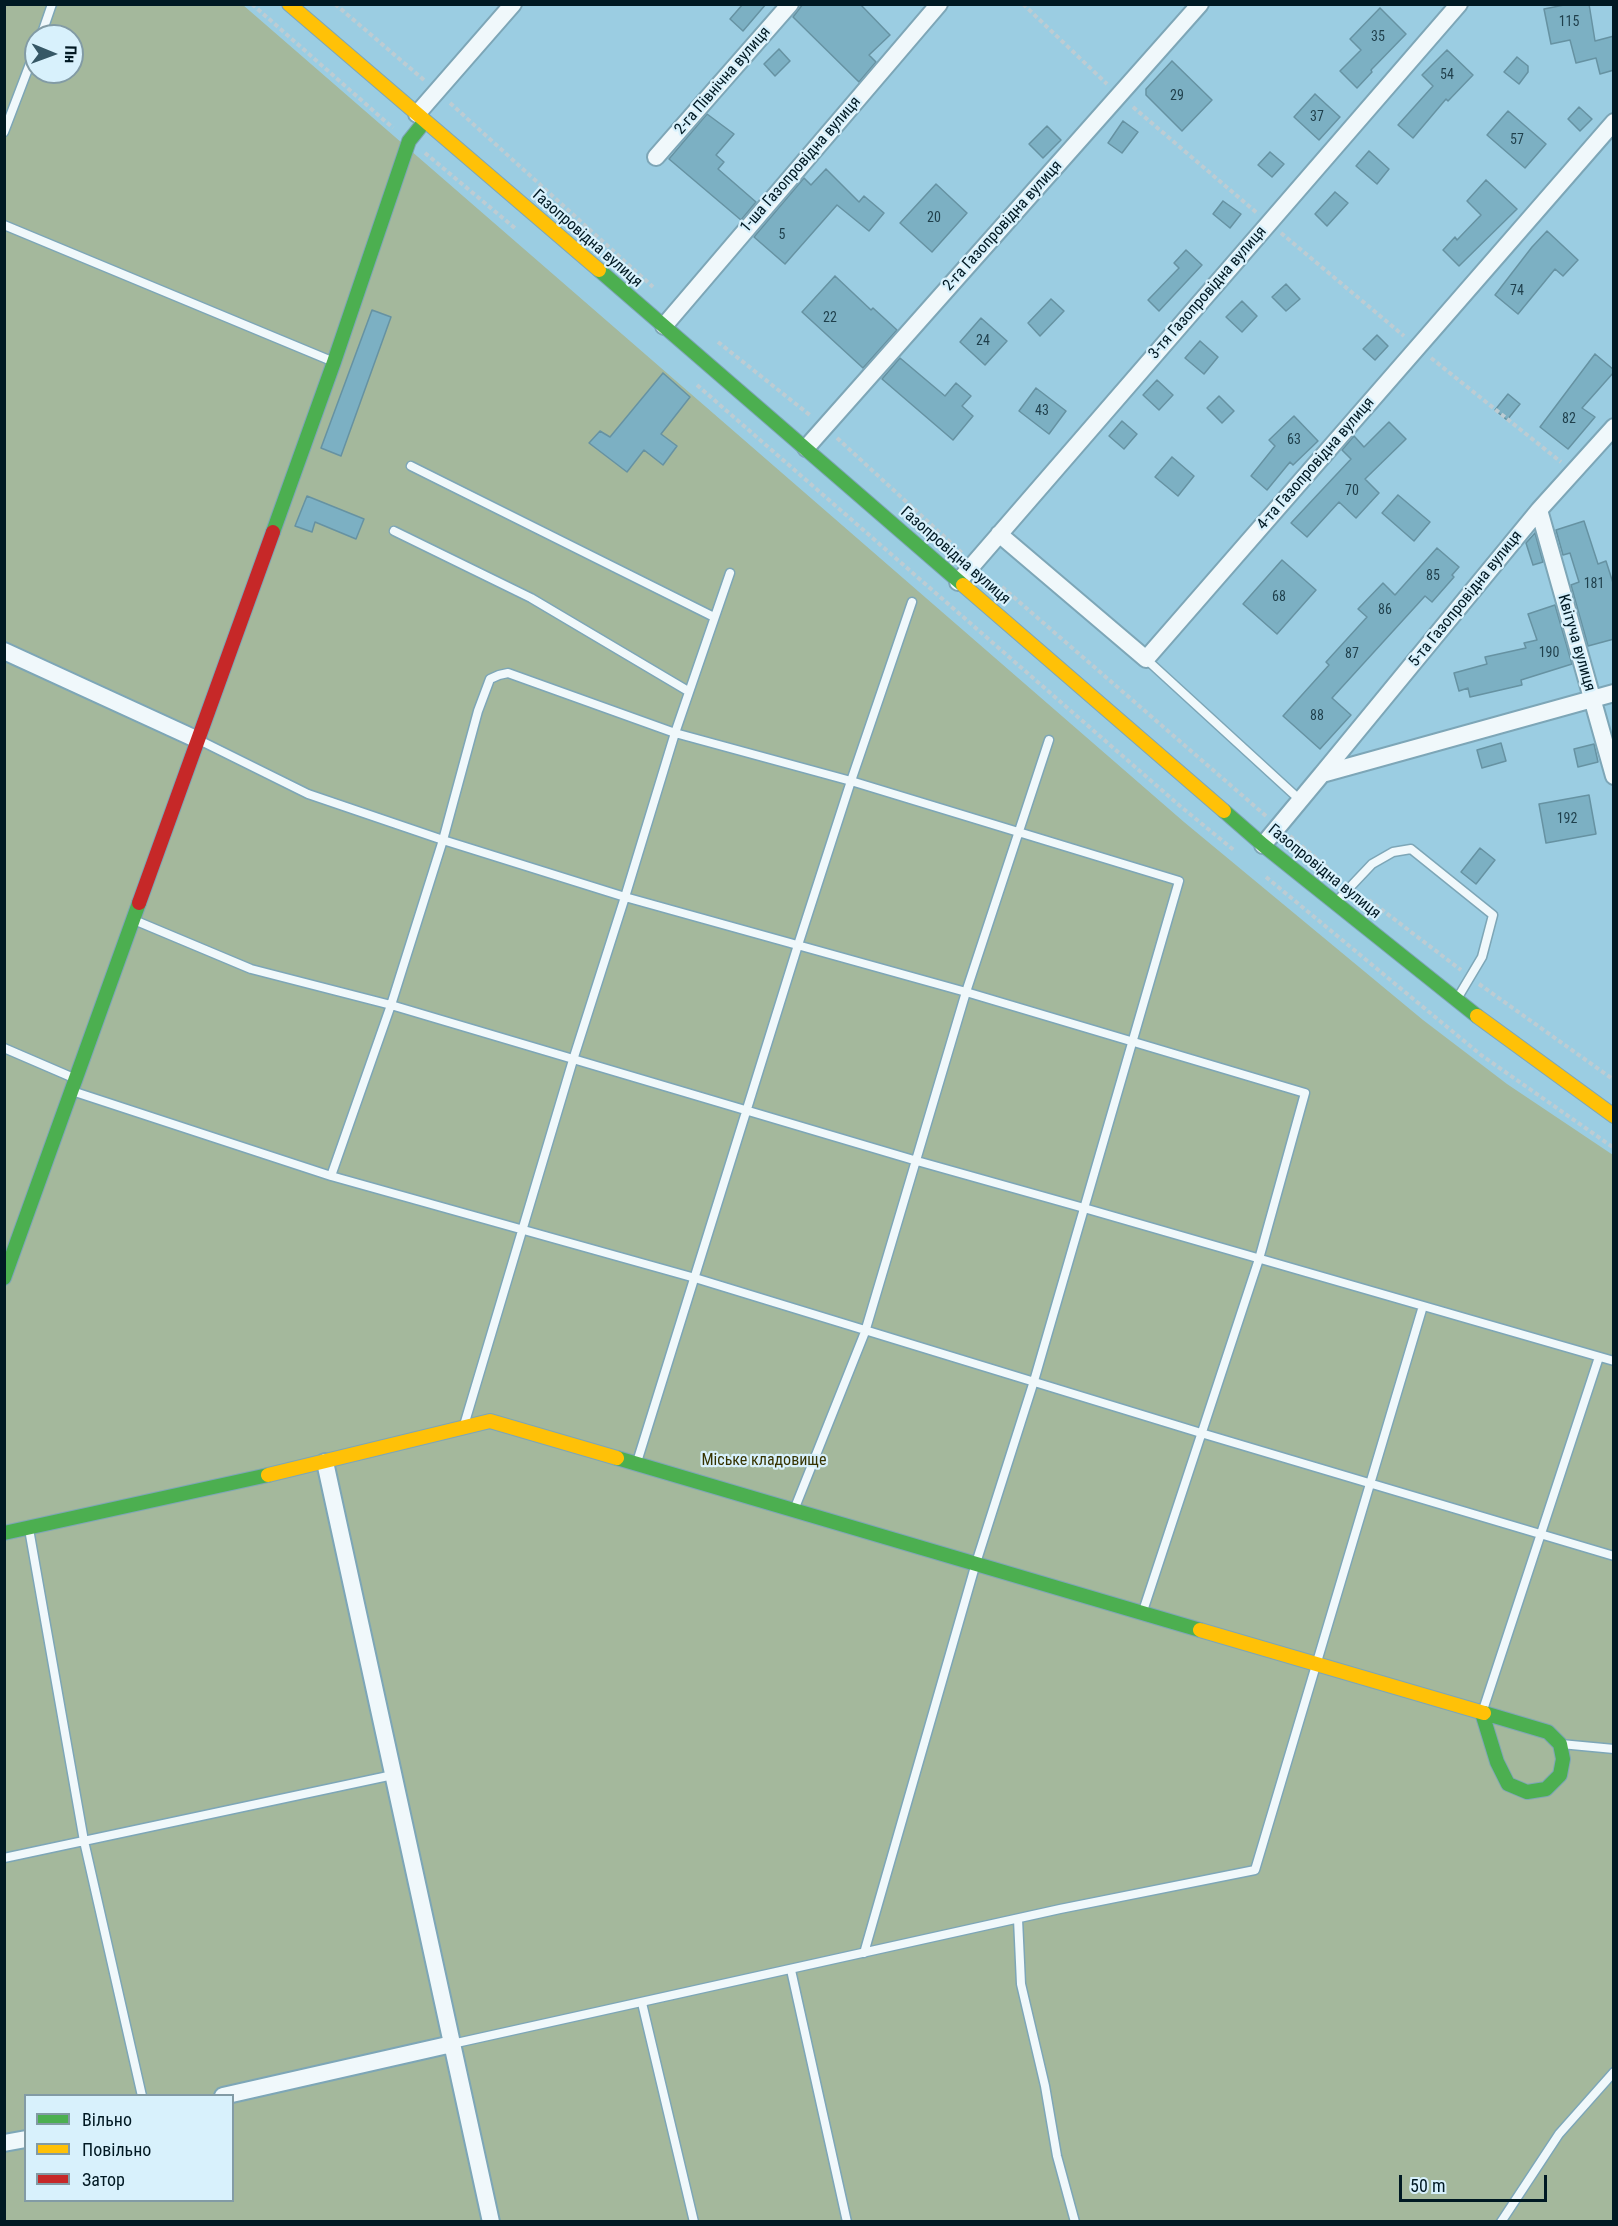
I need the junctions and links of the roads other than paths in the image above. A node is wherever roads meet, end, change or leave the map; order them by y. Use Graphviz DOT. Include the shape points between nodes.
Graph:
graph roads {
  1 [pos="52,4"];
  2 [pos="289,4"];
  3 [pos="513,4"];
  4 [pos="790,4"];
  5 [pos="939,4"];
  6 [pos="1200,4"];
  7 [pos="1459,4"];
  8 [pos="45,24"];
  9 [pos="24,80"];
  10 [pos="421,118"];
  11 [pos="1614,122"];
  12 [pos="4,132"];
  13 [pos="656,157"];
  14 [pos="4,225"];
  15 [pos="664,326"];
  16 [pos="334,362"];
  17 [pos="1614,427"];
  18 [pos="806,448"];
  19 [pos="411,466"];
  20 [pos="1539,510"];
  21 [pos="394,531"];
  22 [pos="999,534"];
  23 [pos="730,573"];
  24 [pos="958,582"];
  25 [pos="912,602"];
  26 [pos="714,617"];
  27 [pos="4,651"];
  28 [pos="1146,659"];
  29 [pos="688,691"];
  30 [pos="1614,693"];
  31 [pos="1592,699"];
  32 [pos="675,733"];
  33 [pos="198,740"];
  34 [pos="1049,740"];
  35 [pos="1322,774"];
  36 [pos="1614,776"];
  37 [pos="851,781"];
  38 [pos="1300,800"];
  39 [pos="1020,832"];
  40 [pos="443,840"];
  41 [pos="1263,844"];
  42 [pos="625,897"];
  43 [pos="1335,903"];
  44 [pos="134,919"];
  45 [pos="798,945"];
  46 [pos="966,992"];
  47 [pos="1457,999"];
  48 [pos="391,1005"];
  49 [pos="1131,1042"];
  50 [pos="4,1048"];
  51 [pos="573,1060"];
  52 [pos="74,1085"];
  53 [pos="747,1111"];
  54 [pos="1614,1116"];
  55 [pos="917,1161"];
  56 [pos="331,1176"];
  57 [pos="1084,1208"];
  58 [pos="523,1230"];
  59 [pos="10,1245"];
  60 [pos="1259,1259"];
  61 [pos="4,1278"];
  62 [pos="695,1278"];
  63 [pos="1424,1306"];
  64 [pos="865,1332"];
  65 [pos="1599,1357"];
  66 [pos="1614,1361"];
  67 [pos="1034,1381"];
  68 [pos="464,1426"];
  69 [pos="1201,1433"];
  70 [pos="325,1462"];
  71 [pos="637,1462"];
  72 [pos="1370,1482"];
  73 [pos="794,1511"];
  74 [pos="29,1528"];
  75 [pos="4,1533"];
  76 [pos="1540,1534"];
  77 [pos="1614,1556"];
  78 [pos="976,1563"];
  79 [pos="1142,1611"];
  80 [pos="1318,1664"];
  81 [pos="1482,1713"];
  82 [pos="1560,1744"];
  83 [pos="1614,1749"];
  84 [pos="393,1775"];
  85 [pos="84,1841"];
  86 [pos="4,1858"];
  87 [pos="1018,1919"];
  88 [pos="864,1953"];
  89 [pos="791,1970"];
  90 [pos="642,2003"];
  91 [pos="452,2044"];
  92 [pos="1614,2072"];
  93 [pos="142,2094"];
  94 [pos="232,2094"];
  95 [pos="24,2139"];
  96 [pos="4,2143"];
  97 [pos="491,2222"];
  98 [pos="694,2222"];
  99 [pos="848,2222"];
  100 [pos="1075,2222"];
  101 [pos="1501,2222"];
  1 -- 8 [label="lane"];
  2 -- 10 [label="street, Газопровідна вулиця"];
  3 -- 10 [label="street"];
  4 -- 13 [label="street, 2-га Північна вулиця"];
  5 -- 15 [label="street, 1-ша Газопровідна вулиця"];
  6 -- 18 [label="street, 2-га Газопровідна вулиця"];
  7 -- 22 [label="street, 3-тя Газопровідна вулиця"];
  9 -- 12 [label="lane"];
  10 -- 15 [label="street, Газопровідна вулиця"];
  10 -- 16 [label="street" via="409,141"];
  11 -- 28 [label="street, 4-та Газопровідна вулиця"];
  14 -- 16 [label="lane"];
  15 -- 18 [label="street, Газопровідна вулиця"];
  16 -- 33 [label="street"];
  17 -- 20 [label="street, 5-та Газопровідна вулиця"];
  18 -- 24 [label="street, Газопровідна вулиця"];
  19 -- 26 [label="lane"];
  20 -- 31 [label="street, Квітуча вулиця"];
  20 -- 35 [label="street, 5-та Газопровідна вулиця"];
  21 -- 29 [label="lane" via="531,598"];
  22 -- 24 [label="street, 3-тя Газопровідна вулиця"];
  22 -- 28 [label="street"];
  23 -- 26 [label="lane"];
  24 -- 41 [label="street, Газопровідна вулиця"];
  25 -- 37 [label="lane"];
  26 -- 29 [label="lane"];
  27 -- 33 [label="street"];
  28 -- 38 [label="lane"];
  29 -- 32 [label="lane"];
  30 -- 31 [label="street"];
  31 -- 35 [label="street"];
  31 -- 36 [label="street, Квітуча вулиця"];
  32 -- 37 [label="lane"];
  32 -- 40 [label="lane" via="507,674 490,679"];
  32 -- 42 [label="lane"];
  33 -- 40 [label="lane" via="308,794"];
  33 -- 44 [label="street"];
  34 -- 39 [label="lane"];
  35 -- 38 [label="street, 5-та Газопровідна вулиця"];
  37 -- 39 [label="lane"];
  37 -- 45 [label="lane"];
  38 -- 41 [label="street, 5-та Газопровідна вулиця"];
  39 -- 46 [label="lane"];
  39 -- 49 [label="lane" via="1179,881"];
  40 -- 42 [label="lane"];
  40 -- 48 [label="lane"];
  41 -- 43 [label="street, Газопровідна вулиця"];
  42 -- 45 [label="lane"];
  42 -- 51 [label="lane"];
  43 -- 47 [label="street, Газопровідна вулиця"];
  43 -- 47 [label="lane" via="1372,864 1393,852 1411,849 1493,915 1482,957"];
  44 -- 48 [label="lane" via="251,969"];
  44 -- 52 [label="street"];
  45 -- 46 [label="lane"];
  45 -- 53 [label="lane"];
  46 -- 49 [label="lane"];
  46 -- 55 [label="lane"];
  47 -- 54 [label="street, Газопровідна вулиця"];
  48 -- 51 [label="lane"];
  48 -- 56 [label="lane"];
  49 -- 57 [label="lane"];
  49 -- 60 [label="lane" via="1305,1093"];
  50 -- 52 [label="lane"];
  51 -- 53 [label="lane"];
  51 -- 58 [label="lane"];
  52 -- 56 [label="lane"];
  52 -- 59 [label="street"];
  53 -- 55 [label="lane"];
  53 -- 62 [label="lane"];
  55 -- 57 [label="lane"];
  55 -- 64 [label="lane"];
  56 -- 58 [label="lane"];
  57 -- 60 [label="lane"];
  57 -- 67 [label="lane"];
  58 -- 62 [label="lane"];
  58 -- 68 [label="lane"];
  59 -- 61 [label="street"];
  60 -- 63 [label="lane"];
  60 -- 69 [label="lane"];
  62 -- 64 [label="lane"];
  62 -- 71 [label="lane"];
  63 -- 65 [label="lane"];
  63 -- 72 [label="lane"];
  64 -- 67 [label="lane"];
  64 -- 73 [label="lane"];
  65 -- 66 [label="lane"];
  65 -- 76 [label="lane"];
  67 -- 69 [label="lane"];
  67 -- 78 [label="lane"];
  68 -- 70 [label="street"];
  68 -- 71 [label="street" via="490,1421"];
  69 -- 72 [label="lane"];
  69 -- 79 [label="lane"];
  70 -- 74 [label="street"];
  70 -- 84 [label="street"];
  71 -- 73 [label="street"];
  72 -- 76 [label="lane"];
  72 -- 80 [label="lane"];
  73 -- 78 [label="street"];
  74 -- 75 [label="street"];
  74 -- 85 [label="lane"];
  76 -- 77 [label="lane"];
  76 -- 81 [label="lane"];
  78 -- 79 [label="street"];
  78 -- 88 [label="lane"];
  79 -- 80 [label="street"];
  80 -- 81 [label="street"];
  80 -- 87 [label="lane" via="1255,1870"];
  81 -- 82 [label="street" via="1548,1732"];
  81 -- 82 [label="street" via="1508,1784 1527,1792 1546,1789 1560,1775"];
  82 -- 83 [label="lane"];
  84 -- 85 [label="lane"];
  84 -- 91 [label="street"];
  85 -- 86 [label="lane"];
  85 -- 93 [label="lane"];
  87 -- 88 [label="lane"];
  87 -- 100 [label="lane" via="1022,1984 1057,2156"];
  88 -- 89 [label="lane"];
  89 -- 90 [label="lane"];
  89 -- 99 [label="lane"];
  90 -- 91 [label="lane"];
  90 -- 98 [label="lane"];
  91 -- 94 [label="street"];
  91 -- 97 [label="street"];
  92 -- 101 [label="lane" via="1559,2134"];
  95 -- 96 [label="street"];
}
